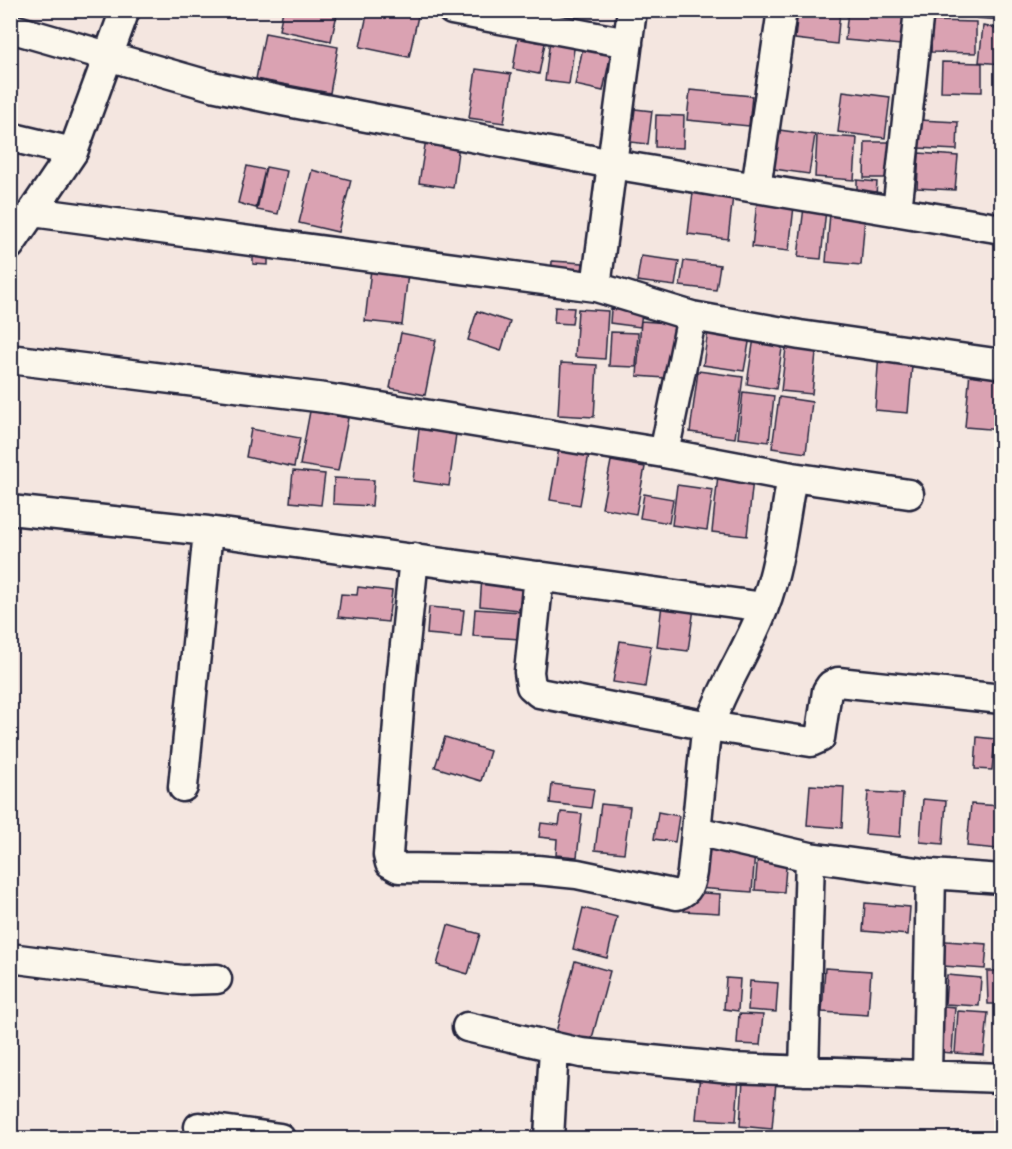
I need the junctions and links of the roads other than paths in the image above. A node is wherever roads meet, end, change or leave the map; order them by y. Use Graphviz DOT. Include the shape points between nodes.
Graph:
graph roads {
  1 [pos="124,10"];
  2 [pos="452,10"];
  3 [pos="632,10"];
  4 [pos="782,10"];
  5 [pos="919,10"];
  6 [pos="10,28"];
  7 [pos="628,43"];
  8 [pos="109,56"];
  9 [pos="10,137"];
  10 [pos="73,152"];
  11 [pos="612,164"];
  12 [pos="756,188"];
  13 [pos="897,211"];
  14 [pos="33,212"];
  15 [pos="1002,229"];
  16 [pos="10,245"];
  17 [pos="596,287"];
  18 [pos="692,316"];
  19 [pos="10,359"];
  20 [pos="1002,364"];
  21 [pos="664,453"];
  22 [pos="792,477"];
  23 [pos="909,494"];
  24 [pos="10,510"];
  25 [pos="208,531"];
  26 [pos="414,558"];
  27 [pos="539,576"];
  28 [pos="764,607"];
  29 [pos="1002,699"];
  30 [pos="709,726"];
  31 [pos="183,787"];
  32 [pos="696,831"];
  33 [pos="810,857"];
  34 [pos="931,874"];
  35 [pos="1002,879"];
  36 [pos="10,958"];
  37 [pos="217,979"];
  38 [pos="467,1027"];
  39 [pos="554,1048"];
  40 [pos="804,1071"];
  41 [pos="927,1075"];
  42 [pos="1002,1078"];
  43 [pos="199,1127"];
  44 [pos="262,1137"];
  45 [pos="549,1138"];
  1 -- 8 [label="street"];
  2 -- 7 [label="street"];
  3 -- 7 [label="street"];
  4 -- 12 [label="street"];
  5 -- 13 [label="street"];
  6 -- 8 [label="street"];
  7 -- 11 [label="street"];
  8 -- 10 [label="street"];
  8 -- 11 [label="street" via="212,87"];
  9 -- 10 [label="street"];
  10 -- 14 [label="street"];
  11 -- 12 [label="street"];
  11 -- 17 [label="street"];
  12 -- 13 [label="street"];
  13 -- 15 [label="street"];
  14 -- 16 [label="street"];
  14 -- 17 [label="street"];
  17 -- 18 [label="street"];
  18 -- 20 [label="street"];
  18 -- 21 [label="street"];
  19 -- 21 [label="street" via="325,398"];
  21 -- 22 [label="street"];
  22 -- 23 [label="street"];
  22 -- 28 [label="street" via="776,566"];
  24 -- 25 [label="street"];
  25 -- 26 [label="street"];
  25 -- 31 [label="street"];
  26 -- 27 [label="street"];
  26 -- 32 [label="street" via="401,682 390,863 399,868 577,874 677,895 689,887"];
  27 -- 28 [label="street"];
  27 -- 30 [label="street" via="529,672 531,686 539,693"];
  28 -- 30 [label="street"];
  29 -- 30 [label="street" via="838,682 827,691 820,738 816,741"];
  30 -- 32 [label="street"];
  32 -- 33 [label="street"];
  33 -- 34 [label="street"];
  33 -- 40 [label="street"];
  34 -- 35 [label="street"];
  34 -- 41 [label="street"];
  36 -- 37 [label="street" via="182,980"];
  38 -- 39 [label="street"];
  39 -- 40 [label="street" via="731,1068"];
  39 -- 45 [label="street"];
  40 -- 41 [label="street"];
  41 -- 42 [label="street"];
  43 -- 44 [label="street"];
}
